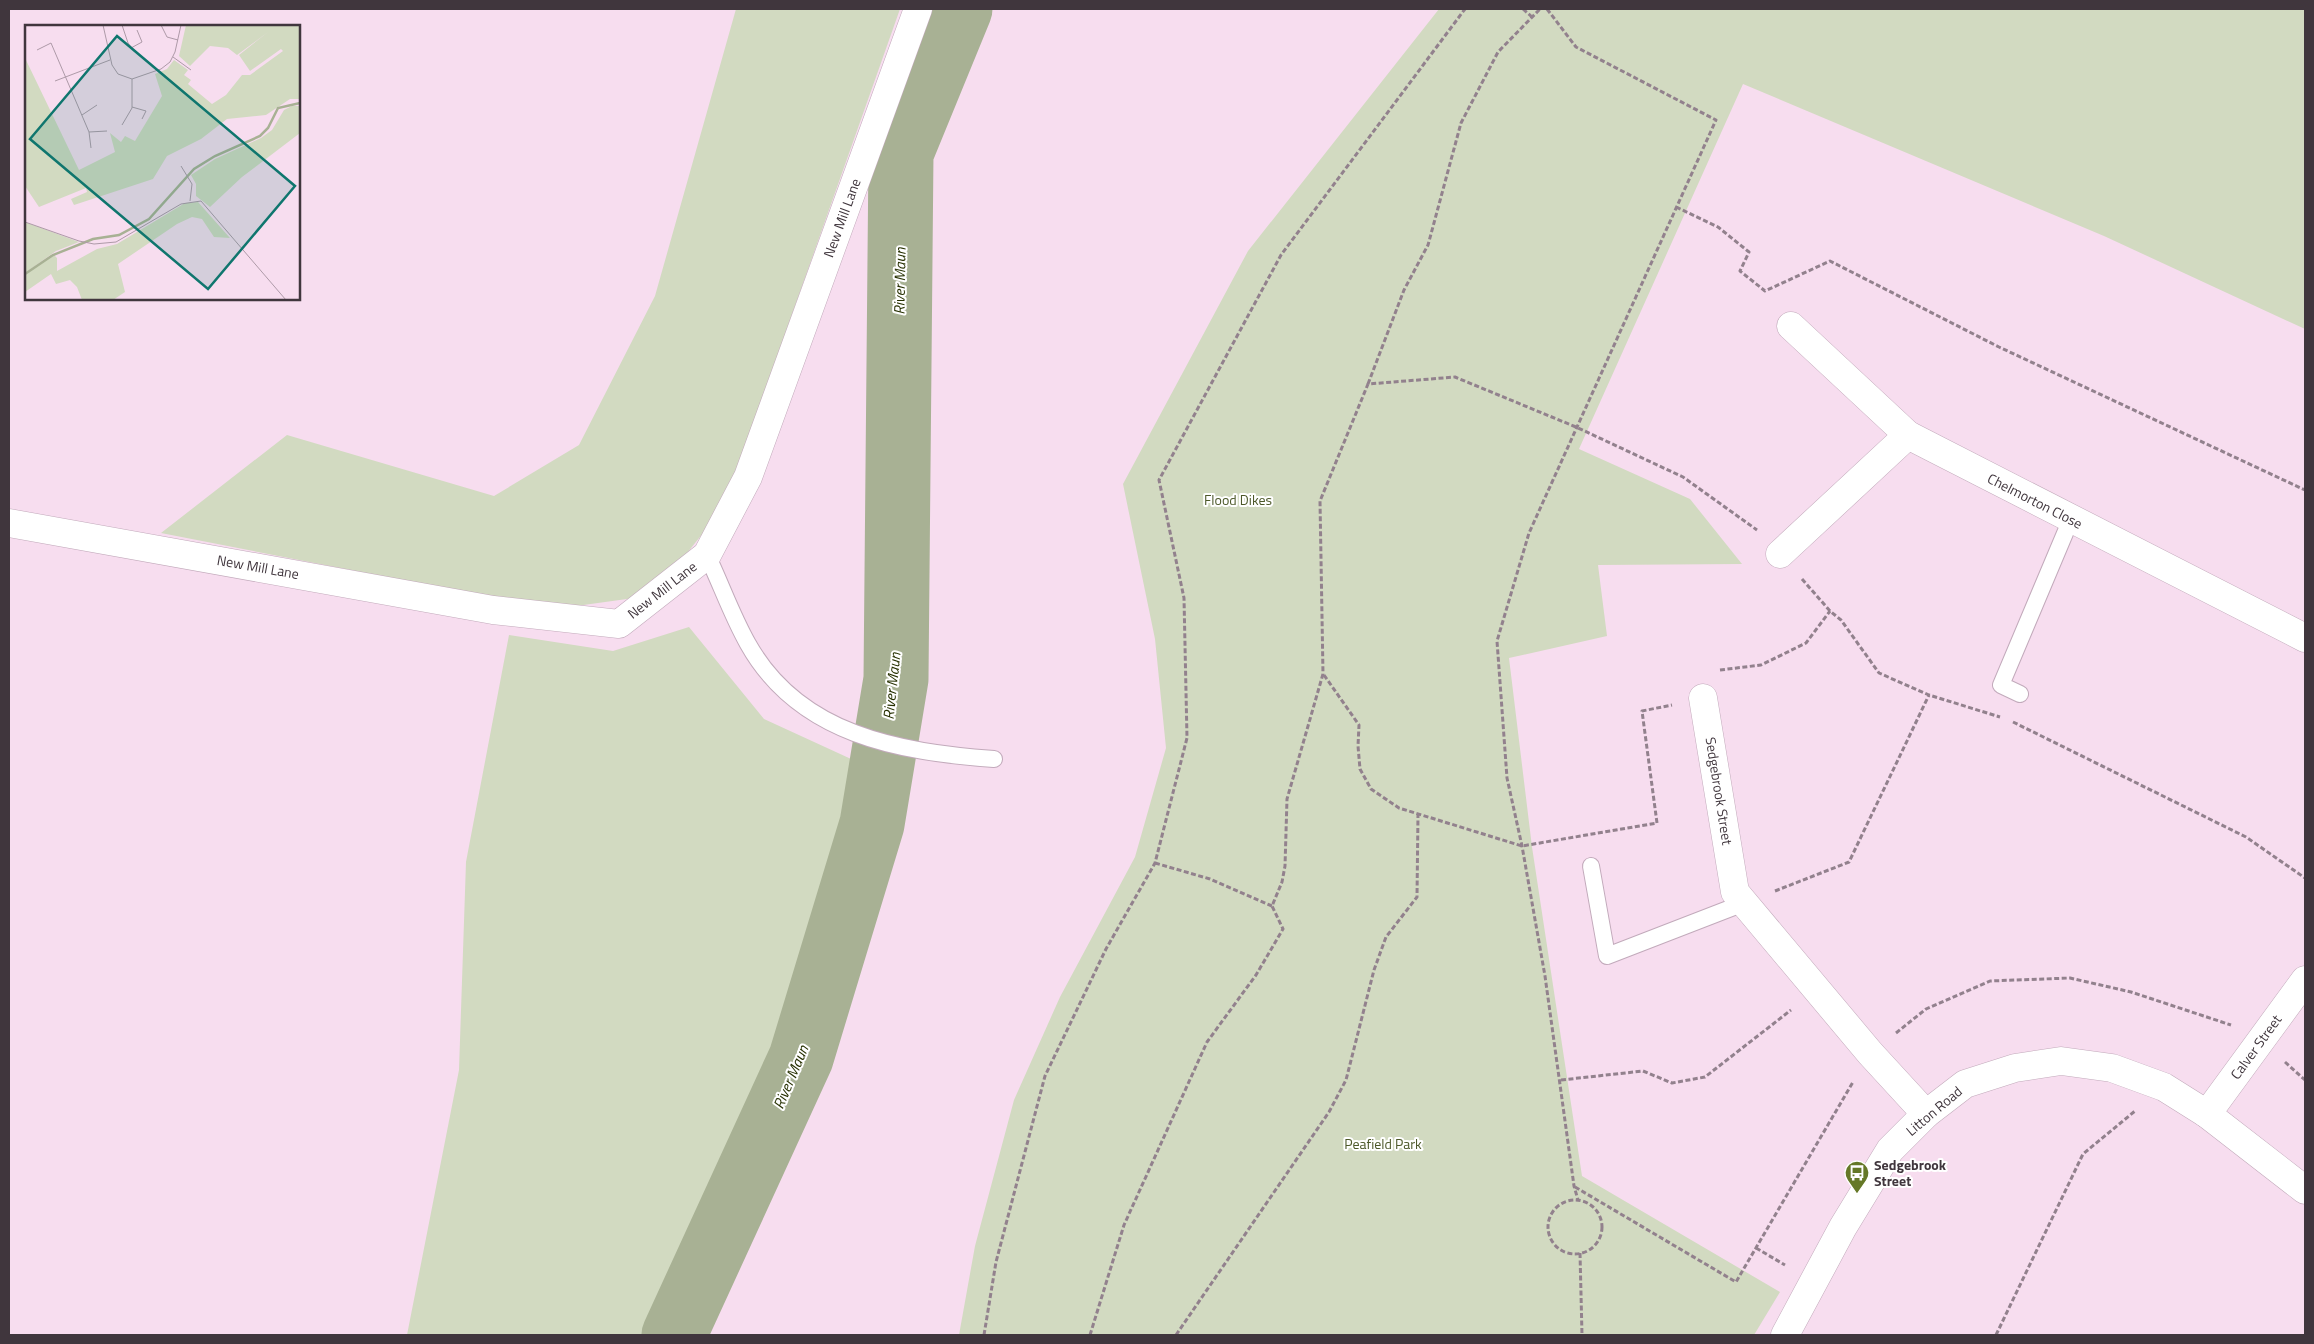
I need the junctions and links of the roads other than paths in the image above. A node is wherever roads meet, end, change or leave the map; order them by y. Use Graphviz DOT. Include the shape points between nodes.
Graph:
graph roads {
  1 [pos="918,9"];
  2 [pos="1791,326"];
  3 [pos="1908,435"];
  4 [pos="2071,519"];
  5 [pos="9,523"];
  6 [pos="1780,554"];
  7 [pos="707,555"];
  8 [pos="2305,638"];
  9 [pos="2020,694"];
  10 [pos="1704,698"];
  11 [pos="994,759"];
  12 [pos="1592,866"];
  13 [pos="1744,903"];
  14 [pos="2305,980"];
  15 [pos="1926,1114"];
  16 [pos="2207,1114"];
  17 [pos="2305,1190"];
  18 [pos="1785,1335"];
  1 -- 7 [label="street, New Mill Lane" via="748,477"];
  2 -- 3 [label="street, Chelmorton Close"];
  3 -- 4 [label="street, Chelmorton Close"];
  3 -- 6 [label="street"];
  4 -- 8 [label="street, Chelmorton Close"];
  4 -- 9 [label="lane" via="2001,685"];
  5 -- 7 [label="street, New Mill Lane" via="493,610 619,624"];
  7 -- 11 [label="lane" via="748,645 770,677 794,700 839,728 904,748"];
  10 -- 13 [label="street, Sedgebrook Street" via="1735,892"];
  12 -- 13 [label="lane" via="1607,956"];
  13 -- 15 [label="street, Sedgebrook Street"];
  14 -- 16 [label="street, Calver Street"];
  15 -- 16 [label="street, Litton Road" via="1965,1084 2015,1068 2061,1061 2112,1068 2164,1087"];
  15 -- 18 [label="street, Litton Road" via="1890,1150 1843,1227"];
  16 -- 17 [label="street, Litton Road"];
}
